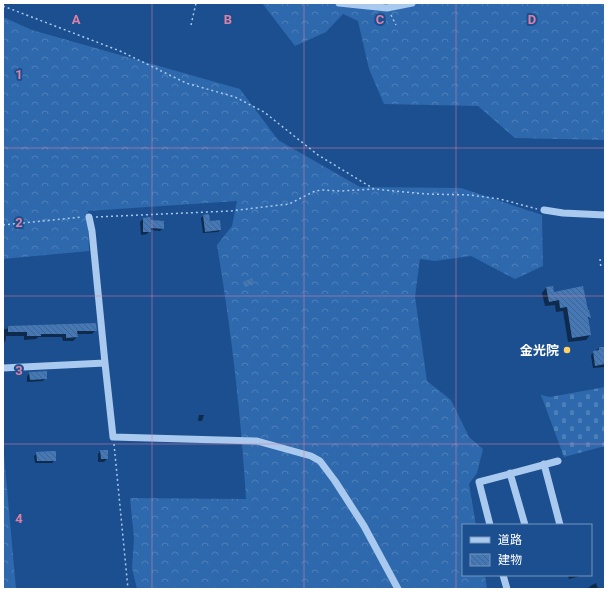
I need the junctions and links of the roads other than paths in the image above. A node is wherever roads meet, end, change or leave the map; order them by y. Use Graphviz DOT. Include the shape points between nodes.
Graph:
graph roads {
  1 [pos="339,3"];
  2 [pos="412,3"];
  3 [pos="544,210"];
  4 [pos="605,214"];
  5 [pos="89,217"];
  6 [pos="105,363"];
  7 [pos="3,368"];
  8 [pos="558,461"];
  9 [pos="544,464"];
  10 [pos="510,473"];
  11 [pos="490,524"];
  12 [pos="525,524"];
  13 [pos="560,524"];
  14 [pos="503,576"];
  15 [pos="398,589"];
  16 [pos="507,589"];
  1 -- 2 [label="street" via="387,8"];
  3 -- 4 [label="street"];
  5 -- 6 [label="street"];
  6 -- 7 [label="street"];
  6 -- 15 [label="street" via="113,437 257,441 312,456 320,461 364,526"];
  8 -- 9 [label="street"];
  9 -- 10 [label="street"];
  9 -- 13 [label="street"];
  10 -- 11 [label="street" via="479,482"];
  10 -- 12 [label="street"];
  14 -- 16 [label="street"];
}
